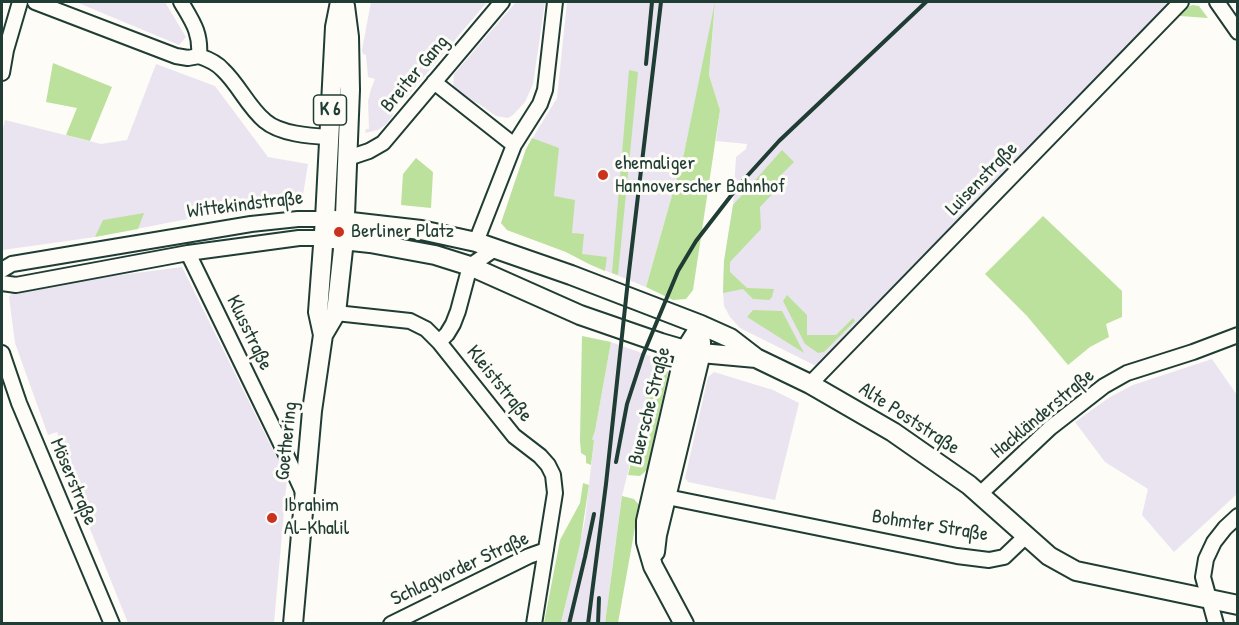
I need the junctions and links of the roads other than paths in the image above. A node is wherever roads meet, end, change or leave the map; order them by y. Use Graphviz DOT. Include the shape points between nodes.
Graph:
graph roads {
  1 [pos="21,2"];
  2 [pos="35,2"];
  3 [pos="181,2"];
  4 [pos="342,2"];
  5 [pos="502,2"];
  6 [pos="555,2"];
  7 [pos="1181,2"];
  8 [pos="1217,2"];
  9 [pos="1238,32"];
  10 [pos="199,56"];
  11 [pos="332,67"];
  12 [pos="2,73"];
  13 [pos="434,82"];
  14 [pos="329,137"];
  15 [pos="514,146"];
  16 [pos="348,158"];
  17 [pos="334,219"];
  18 [pos="324,238"];
  19 [pos="344,240"];
  20 [pos="476,242"];
  21 [pos="496,248"];
  22 [pos="188,253"];
  23 [pos="470,266"];
  24 [pos="2,270"];
  25 [pos="2,283"];
  26 [pos="336,313"];
  27 [pos="701,325"];
  28 [pos="323,335"];
  29 [pos="1238,335"];
  30 [pos="439,342"];
  31 [pos="693,351"];
  32 [pos="2,353"];
  33 [pos="756,358"];
  34 [pos="810,384"];
  35 [pos="980,494"];
  36 [pos="304,495"];
  37 [pos="667,497"];
  38 [pos="1238,516"];
  39 [pos="1026,536"];
  40 [pos="546,550"];
  41 [pos="653,566"];
  42 [pos="1209,599"];
  43 [pos="1238,605"];
  44 [pos="112,624"];
  45 [pos="293,624"];
  46 [pos="391,624"];
  47 [pos="534,624"];
  48 [pos="684,624"];
  49 [pos="1216,624"];
  1 -- 12 [label="street"];
  2 -- 10 [label="street" via="176,56"];
  3 -- 10 [label="street" via="196,27"];
  4 -- 11 [label="main road, K 6" via="335,27"];
  4 -- 16 [label="main road, K 6" via="349,37"];
  5 -- 13 [label="street, Breiter Gang"];
  6 -- 15 [label="street" via="545,90"];
  7 -- 34 [label="street, Luisenstraße"];
  8 -- 9 [label="street"];
  10 -- 14 [label="street" via="223,69 266,122 281,130"];
  11 -- 14 [label="main road, K 6"];
  11 -- 17 [label="main road" via="339,86"];
  13 -- 15 [label="street"];
  13 -- 16 [label="street, Breiter Gang" via="383,142"];
  14 -- 17 [label="main road, K 6"];
  15 -- 20 [label="street"];
  16 -- 17 [label="main road, K 6"];
  17 -- 18 [label="main road, K 6"];
  17 -- 19 [label="main road" via="333,226"];
  17 -- 20 [label="main road, Wittekindstraße" via="421,230"];
  17 -- 24 [label="street, Wittekindstraße" via="251,224 12,264"];
  18 -- 19 [label="main road, Wittekindstraße"];
  18 -- 22 [label="street, Wittekindstraße"];
  18 -- 28 [label="main road, Goethering" via="318,312"];
  19 -- 23 [label="main road, Wittekindstraße" via="403,248"];
  19 -- 26 [label="main road, Goethering"];
  20 -- 21 [label="main road, Wittekindstraße"];
  21 -- 23 [label="street"];
  21 -- 27 [label="main road, Wittekindstraße"];
  22 -- 25 [label="street, Wittekindstraße" via="16,285"];
  22 -- 36 [label="street, Klusstraße"];
  23 -- 30 [label="street" via="453,324"];
  23 -- 31 [label="main road" via="580,315"];
  26 -- 28 [label="main road, Goethering"];
  26 -- 30 [label="street, Kleiststraße" via="410,321"];
  27 -- 31 [label="main road, Buersche Straße"];
  27 -- 33 [label="main road, Alte Poststraße" via="730,338"];
  28 -- 36 [label="main road, Goethering"];
  29 -- 35 [label="street, Hackländerstraße" via="1127,373 1104,386 1050,428"];
  30 -- 40 [label="street, Kleiststraße" via="514,436 540,456 554,475"];
  31 -- 33 [label="main road, Alte Poststraße"];
  31 -- 37 [label="main road, Buersche Straße"];
  31 -- 41 [label="main road, Buersche Straße" via="646,521 646,543"];
  32 -- 44 [label="street, Möserstraße" via="19,403"];
  33 -- 34 [label="main road, Alte Poststraße"];
  34 -- 35 [label="main road, Alte Poststraße" via="893,432"];
  35 -- 39 [label="main road, Alte Poststraße"];
  36 -- 45 [label="main road, Goethering"];
  37 -- 39 [label="street, Bohmter Straße" via="989,560 1004,557"];
  37 -- 41 [label="main road, Buersche Straße"];
  38 -- 42 [label="street" via="1214,542 1206,559 1203,577"];
  39 -- 42 [label="main road" via="1076,571"];
  40 -- 46 [label="street, Schlagvorder Straße"];
  40 -- 47 [label="street"];
  41 -- 48 [label="main road, Buersche Straße"];
  42 -- 43 [label="main road"];
  42 -- 49 [label="street"];
}
